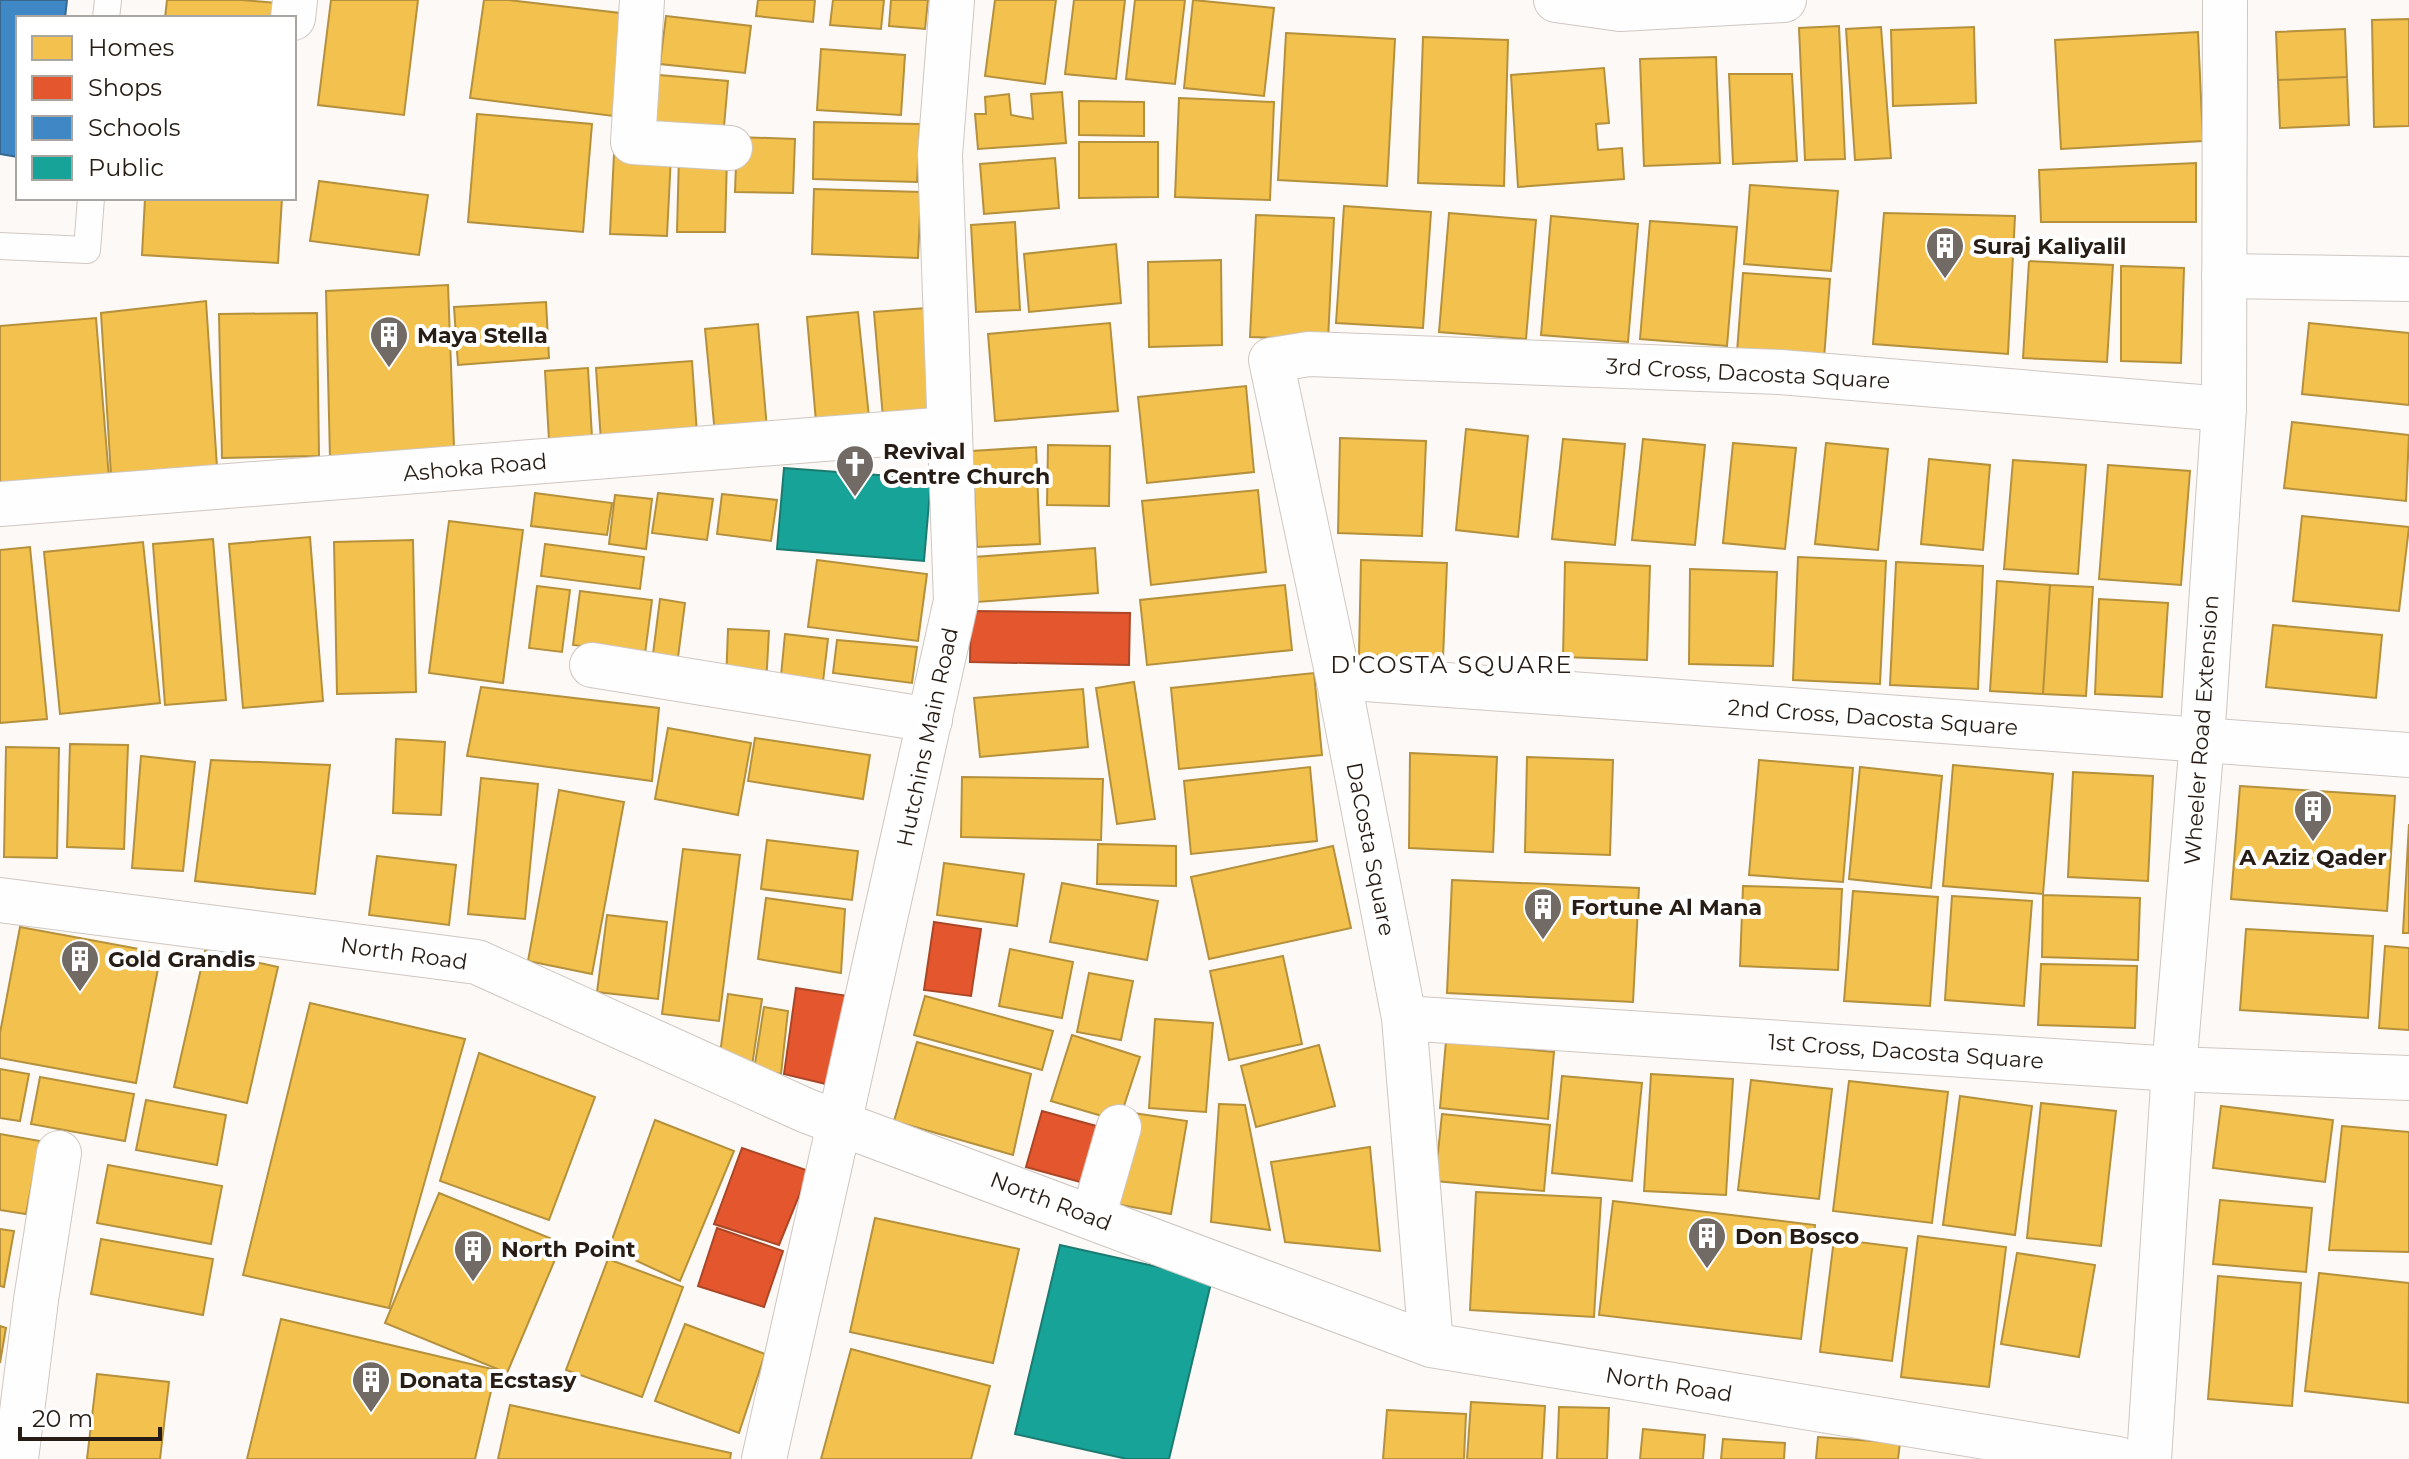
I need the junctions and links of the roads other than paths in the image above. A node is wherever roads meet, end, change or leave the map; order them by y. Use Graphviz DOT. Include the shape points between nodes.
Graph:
graph roads {
  1 [pos="642,0"];
  2 [pos="952,0"];
  3 [pos="1556,0"];
  4 [pos="1784,0"];
  5 [pos="2225,0"];
  6 [pos="730,148"];
  7 [pos="91,200"];
  8 [pos="0,246"];
  9 [pos="2224,276"];
  10 [pos="2409,279"];
  11 [pos="1271,360"];
  12 [pos="2224,409"];
  13 [pos="950,429"];
  14 [pos="0,504"];
  15 [pos="592,665"];
  16 [pos="1338,677"];
  17 [pos="930,720"];
  18 [pos="2202,741"];
  19 [pos="2409,755"];
  20 [pos="0,900"];
  21 [pos="1404,1018"];
  22 [pos="2174,1069"];
  23 [pos="2409,1078"];
  24 [pos="842,1122"];
  25 [pos="1119,1127"];
  26 [pos="59,1153"];
  27 [pos="1093,1217"];
  28 [pos="1431,1345"];
  29 [pos="16,1459"];
  30 [pos="764,1459"];
  31 [pos="2118,1459"];
  32 [pos="2149,1459"];
  1 -- 6 [label="street" via="633,142"];
  2 -- 13 [label="street, Hutchins Main Road" via="940,155"];
  3 -- 4 [label="street" via="1620,9"];
  5 -- 9 [label="street, Wheeler Road Extension"];
  7 -- 8 [label="lane" via="87,250"];
  9 -- 10 [label="street"];
  9 -- 12 [label="street, Wheeler Road Extension"];
  11 -- 12 [label="street, 3rd Cross, Dacosta Square" via="1309,354 1780,372"];
  11 -- 16 [label="street, DaCosta Square"];
  12 -- 18 [label="street, Wheeler Road Extension"];
  13 -- 14 [label="street, Ashoka Road"];
  13 -- 17 [label="street, Hutchins Main Road" via="956,601"];
  15 -- 17 [label="street"];
  16 -- 18 [label="street, 2nd Cross, Dacosta Square"];
  16 -- 21 [label="street, DaCosta Square"];
  17 -- 24 [label="street, Hutchins Main Road"];
  18 -- 19 [label="street, 2nd Cross, Dacosta Square"];
  18 -- 22 [label="street, Wheeler Road Extension"];
  20 -- 24 [label="street, North Road" via="477,962"];
  21 -- 22 [label="street, 1st Cross, Dacosta Square"];
  21 -- 28 [label="street, DaCosta Square"];
  22 -- 23 [label="street, 1st Cross, Dacosta Square"];
  22 -- 32 [label="street, Wheeler Road Extension"];
  24 -- 27 [label="street, North Road"];
  24 -- 30 [label="street, Hutchins Main Road"];
  25 -- 27 [label="street"];
  26 -- 29 [label="street"];
  27 -- 28 [label="street, North Road"];
  28 -- 31 [label="street, North Road"];
}
